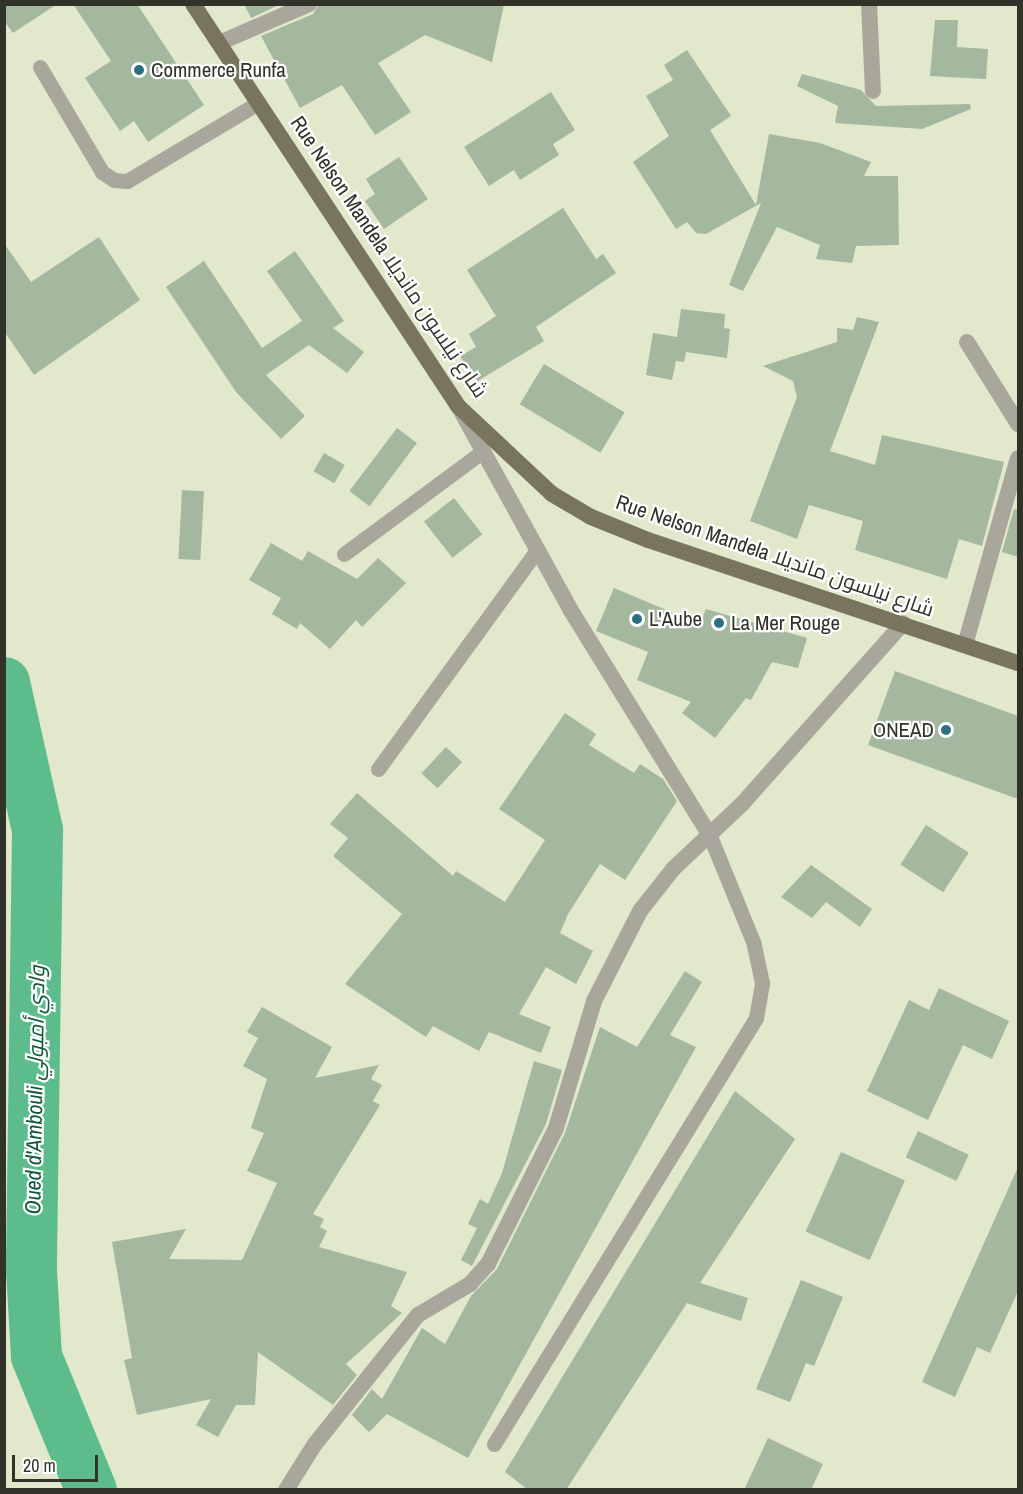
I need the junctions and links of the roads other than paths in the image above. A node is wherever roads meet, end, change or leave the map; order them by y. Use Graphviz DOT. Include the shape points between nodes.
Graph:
graph roads {
  1 [pos="193,4"];
  2 [pos="309,4"];
  3 [pos="869,4"];
  4 [pos="219,43"];
  5 [pos="40,67"];
  6 [pos="873,91"];
  7 [pos="258,103"];
  8 [pos="967,342"];
  9 [pos="459,407"];
  10 [pos="1018,424"];
  11 [pos="483,451"];
  12 [pos="1018,458"];
  13 [pos="537,550"];
  14 [pos="344,554"];
  15 [pos="903,623"];
  16 [pos="965,645"];
  17 [pos="1018,663"];
  18 [pos="378,769"];
  19 [pos="709,834"];
  20 [pos="494,1444"];
  21 [pos="286,1490"];
  1 -- 4 [label="main road, Rue Nelson Mandela شارع نيلسون مانديلا"];
  2 -- 4 [label="street"];
  3 -- 6 [label="street"];
  4 -- 7 [label="main road, Rue Nelson Mandela شارع نيلسون مانديلا"];
  5 -- 7 [label="lane" via="102,172 114,180 127,182"];
  7 -- 9 [label="main road, Rue Nelson Mandela شارع نيلسون مانديلا"];
  8 -- 10 [label="street"];
  9 -- 11 [label="street"];
  9 -- 15 [label="main road, Rue Nelson Mandela شارع نيلسون مانديلا" via="552,494 591,517 648,540"];
  11 -- 13 [label="street"];
  11 -- 14 [label="lane"];
  12 -- 16 [label="street"];
  13 -- 18 [label="lane"];
  13 -- 19 [label="street"];
  15 -- 16 [label="main road, Rue Nelson Mandela شارع نيلسون مانديلا"];
  15 -- 19 [label="street" via="742,804"];
  16 -- 17 [label="main road, Rue Nelson Mandela شارع نيلسون مانديلا"];
  19 -- 20 [label="lane" via="754,944 762,983 756,1018"];
  19 -- 21 [label="street" via="640,911 594,1001 556,1128 488,1264 470,1284 418,1315 315,1444"];
}
